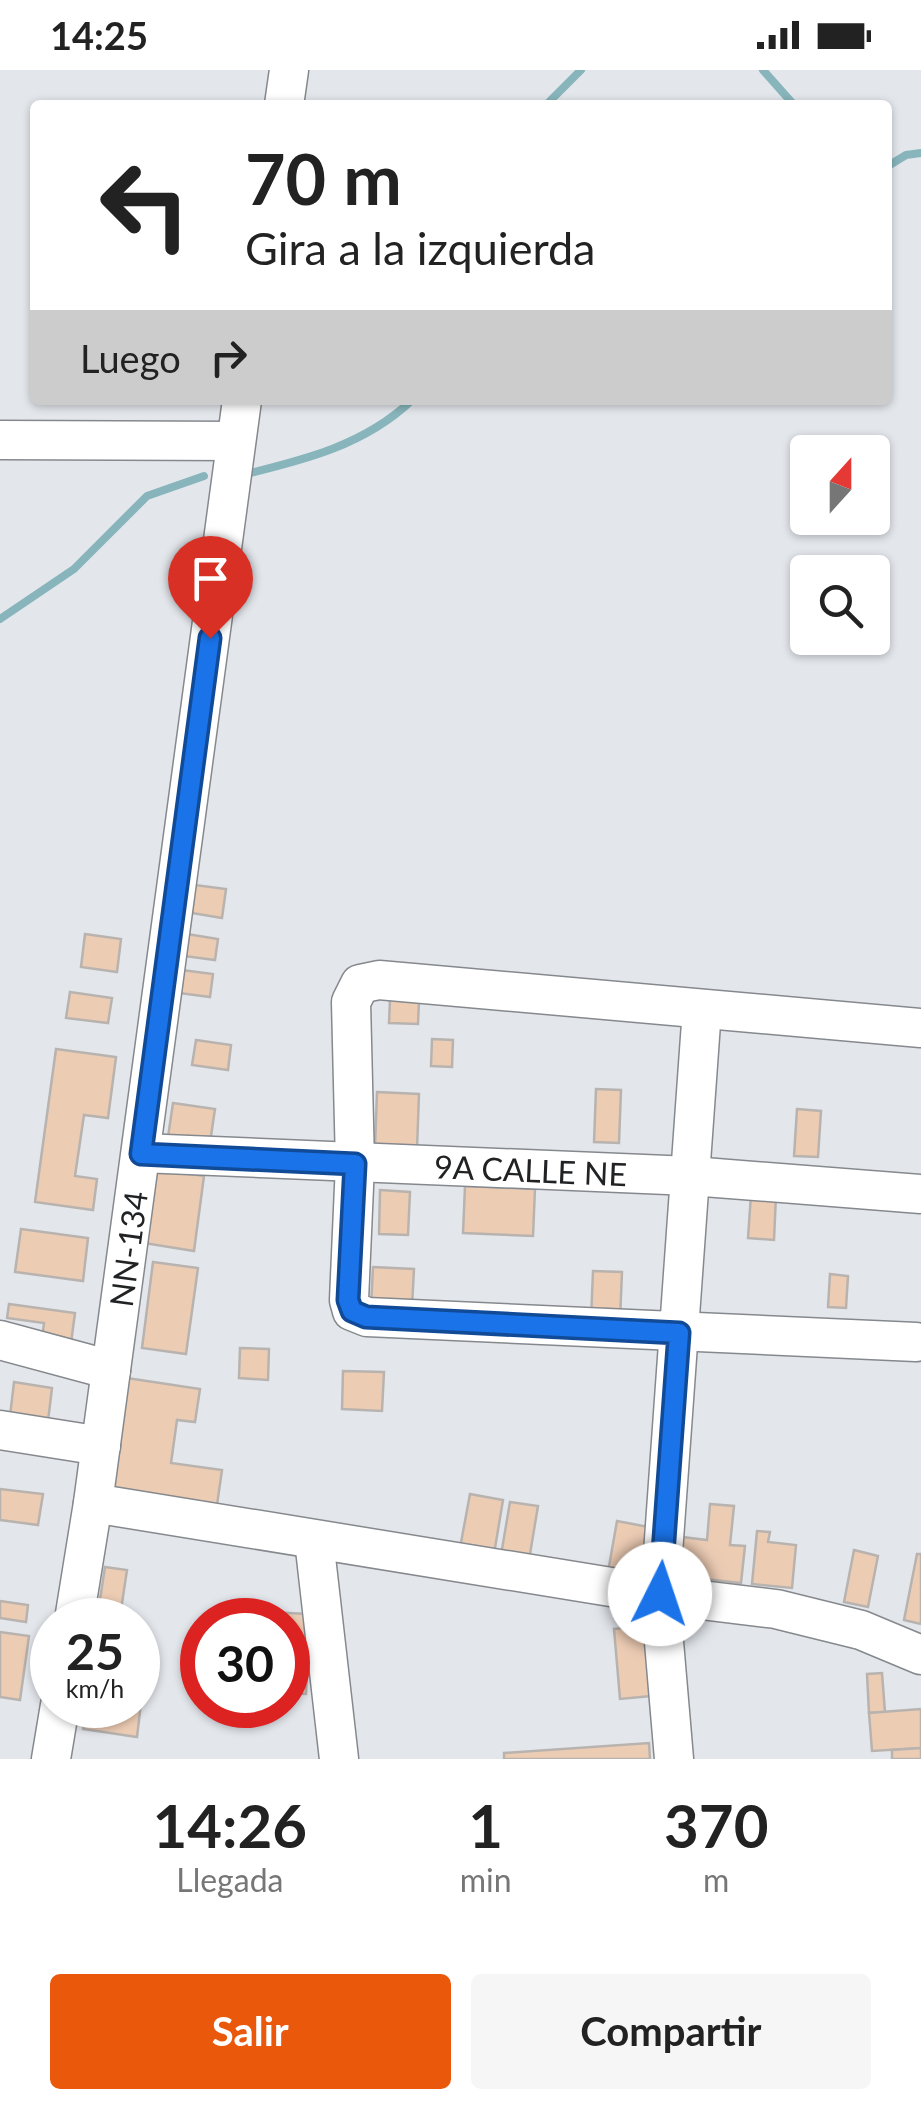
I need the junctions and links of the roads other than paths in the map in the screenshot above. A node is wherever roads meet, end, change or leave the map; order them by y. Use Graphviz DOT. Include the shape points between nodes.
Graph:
graph roads {
  1 [pos="289,70"];
  2 [pos="285,100"];
  3 [pos="241,405"];
  4 [pos="0,440"];
  5 [pos="236,440"];
  6 [pos="702,1009"];
  7 [pos="921,1028"];
  8 [pos="141,1154"];
  9 [pos="355,1164"];
  10 [pos="691,1176"];
  11 [pos="921,1194"];
  12 [pos="679,1333"];
  13 [pos="0,1340"];
  14 [pos="916,1342"];
  15 [pos="111,1370"];
  16 [pos="0,1430"];
  17 [pos="101,1446"];
  18 [pos="93,1504"];
  19 [pos="314,1540"];
  20 [pos="660,1594"];
  21 [pos="78,1598"];
  22 [pos="921,1655"];
  23 [pos="57,1728"];
  24 [pos="52,1759"];
  25 [pos="339,1759"];
  26 [pos="674,1759"];
  1 -- 2 [label="street"];
  3 -- 5 [label="street, NN-134 / NN-134"];
  4 -- 5 [label="street"];
  5 -- 8 [label="street, NN-134 / NN-134"];
  6 -- 7 [label="street"];
  6 -- 9 [label="street" via="379,980 360,984 350,1002"];
  6 -- 10 [label="street"];
  8 -- 9 [label="street, 9A CALLE NE"];
  8 -- 15 [label="street, NN-134 / NN-134"];
  9 -- 10 [label="street, 9A CALLE NE"];
  9 -- 12 [label="street" via="352,1311 366,1317"];
  10 -- 11 [label="street, 9A CALLE NE"];
  10 -- 12 [label="street"];
  12 -- 14 [label="street"];
  12 -- 20 [label="street"];
  13 -- 15 [label="street"];
  15 -- 17 [label="street, NN-134 / NN-134"];
  16 -- 17 [label="street"];
  17 -- 18 [label="street, NN-134 / NN-134"];
  18 -- 19 [label="street"];
  18 -- 21 [label="street, NN-134 / NN-134"];
  19 -- 20 [label="street"];
  19 -- 25 [label="street"];
  20 -- 22 [label="street" via="776,1609 861,1630"];
  20 -- 26 [label="street"];
  23 -- 24 [label="street"];
}
